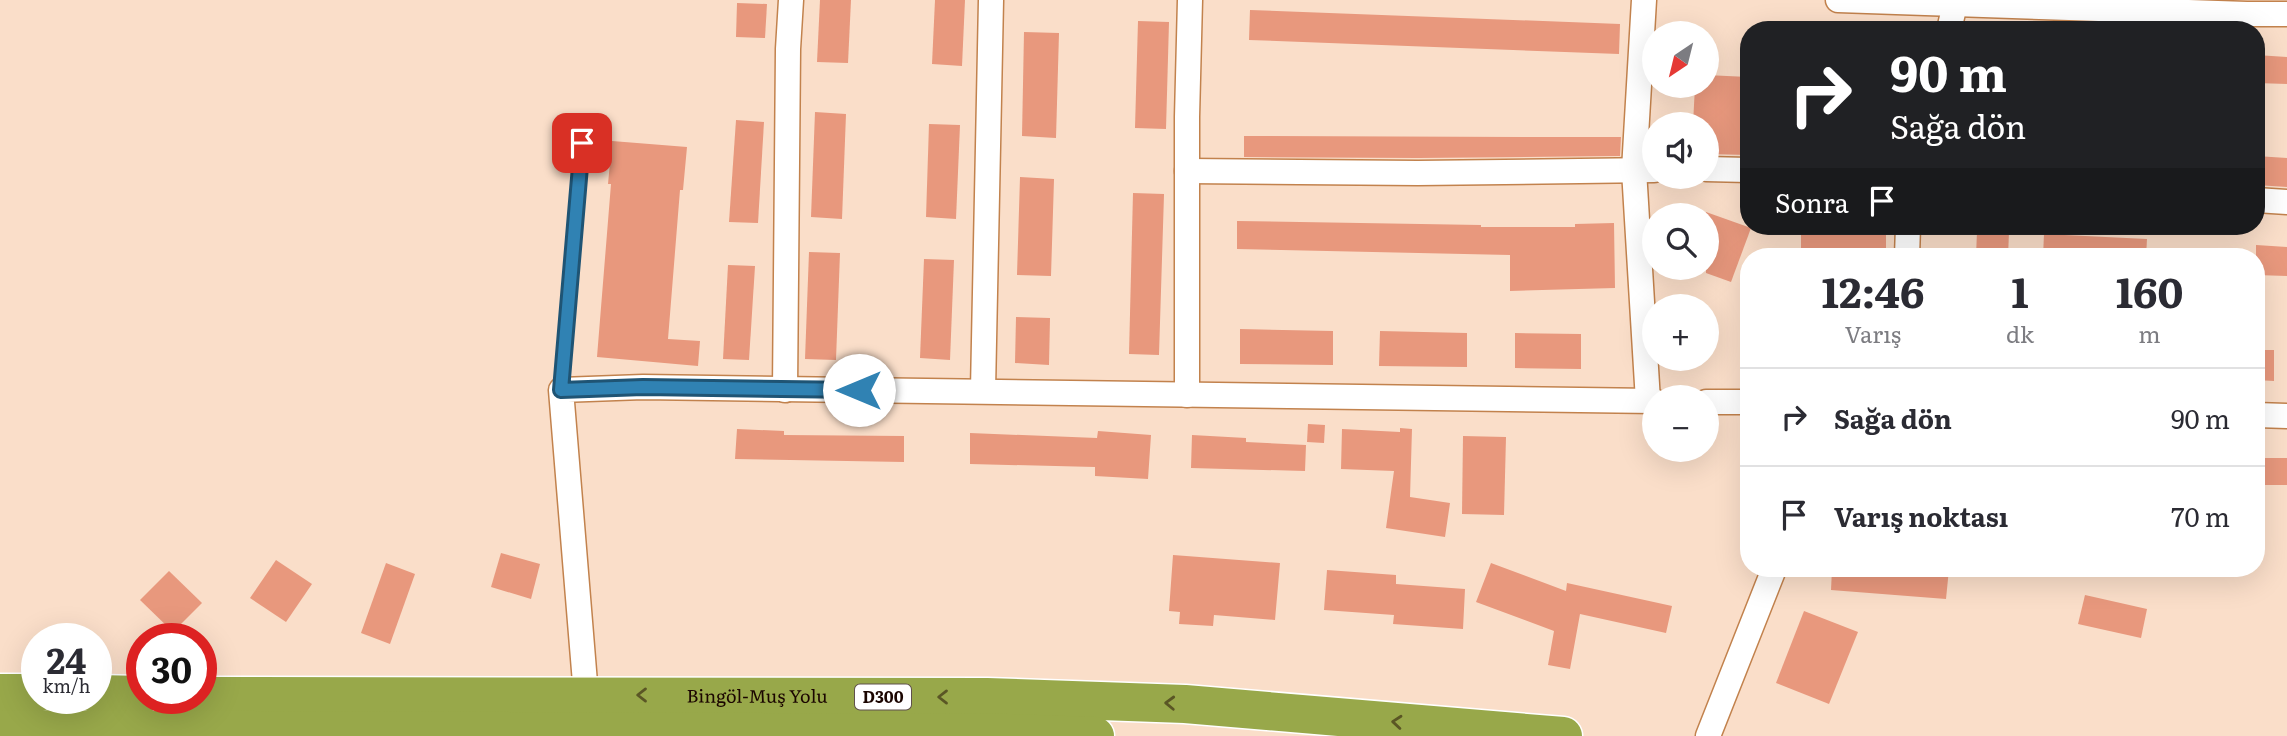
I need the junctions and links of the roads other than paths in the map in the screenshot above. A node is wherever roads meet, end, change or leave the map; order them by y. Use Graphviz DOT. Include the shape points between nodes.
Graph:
graph roads {
  1 [pos="790,0"];
  2 [pos="991,0"];
  3 [pos="1191,0"];
  4 [pos="1644,0"];
  5 [pos="1838,0"];
  6 [pos="1955,4"];
  7 [pos="2158,5"];
  8 [pos="2287,13"];
  9 [pos="1951,21"];
  10 [pos="1644,112"];
  11 [pos="582,143"];
  12 [pos="1719,169"];
  13 [pos="1642,170"];
  14 [pos="1740,170"];
  15 [pos="1187,171"];
  16 [pos="1645,189"];
  17 [pos="2265,201"];
  18 [pos="2287,202"];
  19 [pos="1651,385"];
  20 [pos="561,390"];
  21 [pos="785,390"];
  22 [pos="984,390"];
  23 [pos="1187,394"];
  24 [pos="1642,401"];
  25 [pos="1719,401"];
  26 [pos="1740,402"];
  27 [pos="2265,415"];
  28 [pos="2287,416"];
  29 [pos="1771,577"];
  30 [pos="0,693"];
  31 [pos="21,693"];
  32 [pos="586,695"];
  33 [pos="217,696"];
  34 [pos="0,729"];
  35 [pos="451,734"];
  36 [pos="1095,736"];
  37 [pos="1563,736"];
  38 [pos="1707,736"];
  1 -- 21 [label="street"];
  2 -- 22 [label="street"];
  3 -- 15 [label="street"];
  4 -- 10 [label="street"];
  5 -- 6 [label="street"];
  6 -- 7 [label="street"];
  6 -- 9 [label="street"];
  7 -- 8 [label="street"];
  11 -- 20 [label="lane"];
  12 -- 14 [label="street"];
  13 -- 15 [label="street"];
  15 -- 23 [label="street"];
  16 -- 19 [label="street"];
  17 -- 18 [label="street"];
  20 -- 21 [label="street"];
  20 -- 32 [label="street"];
  21 -- 22 [label="street"];
  22 -- 23 [label="street"];
  23 -- 24 [label="street"];
  25 -- 26 [label="street"];
  27 -- 28 [label="street"];
  29 -- 38 [label="street"];
  30 -- 31 [label="highway"];
  32 -- 33 [label="highway, Bingöl-Muş Yolu / D300"];
  37 -- 32 [label="highway, Bingöl-Muş Yolu / D300, one-way" via="1172,704 987,697"];
  34 -- 35 [label="highway, Bingöl-Muş Yolu / D300"];
  35 -- 36 [label="highway, Bingöl-Muş Yolu / D300"];
}
